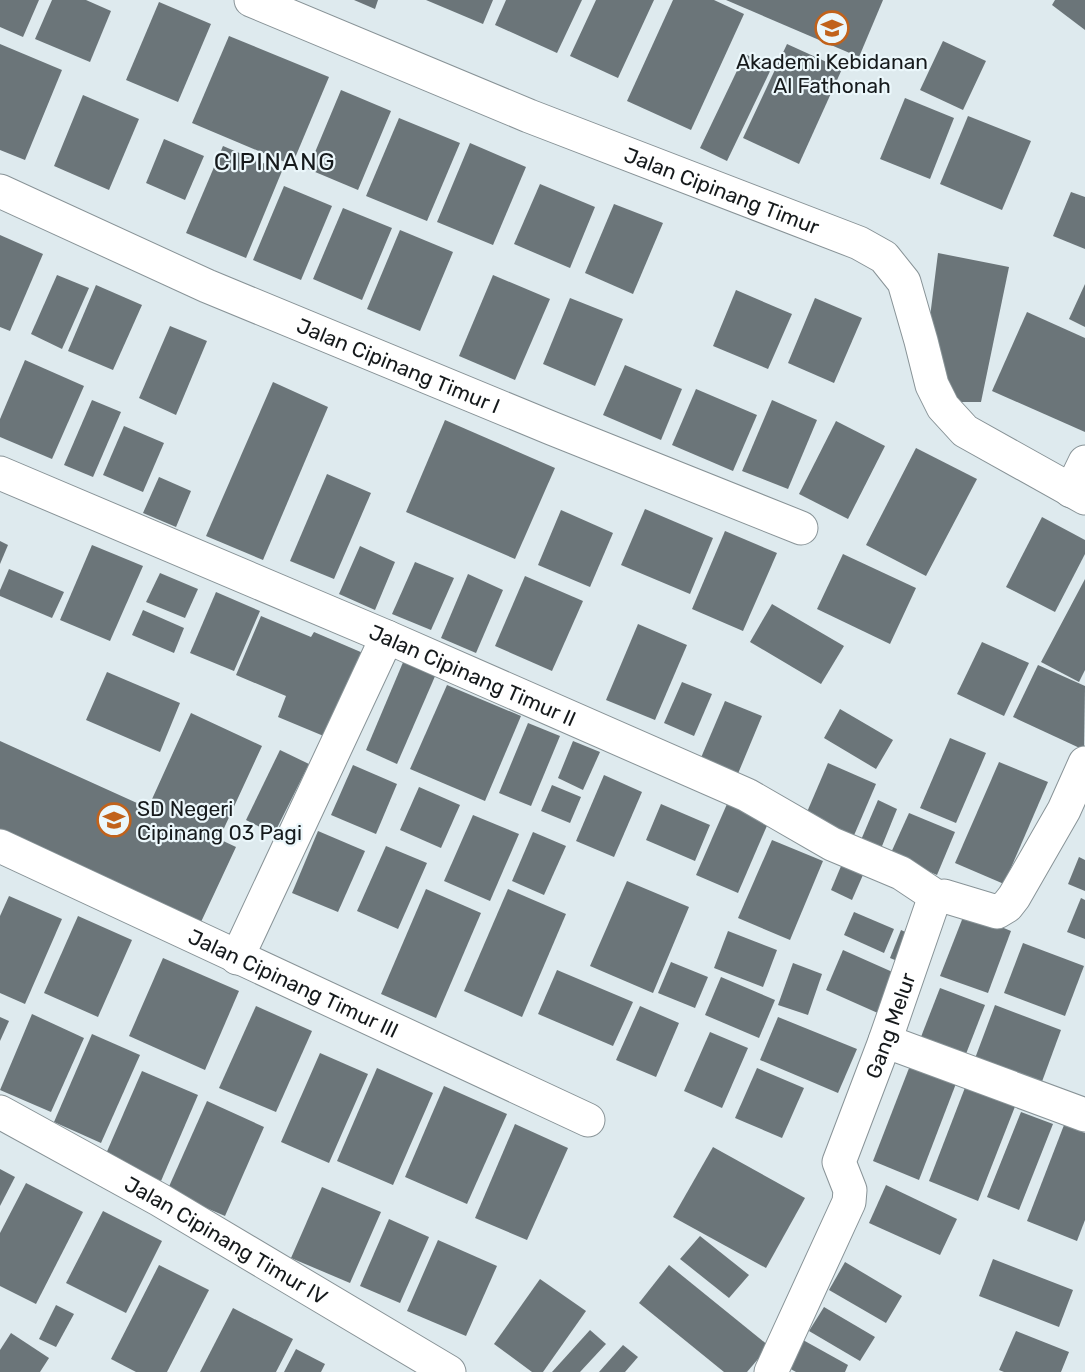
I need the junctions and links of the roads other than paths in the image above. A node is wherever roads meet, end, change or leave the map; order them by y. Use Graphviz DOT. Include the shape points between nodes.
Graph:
graph roads {
  1 [pos="251,0"];
  2 [pos="0,191"];
  3 [pos="1085,462"];
  4 [pos="0,473"];
  5 [pos="1078,495"];
  6 [pos="801,528"];
  7 [pos="387,637"];
  8 [pos="1085,763"];
  9 [pos="0,846"];
  10 [pos="937,897"];
  11 [pos="237,958"];
  12 [pos="885,1041"];
  13 [pos="0,1112"];
  14 [pos="1085,1115"];
  15 [pos="588,1120"];
  16 [pos="775,1371"];
  17 [pos="449,1372"];
  1 -- 5 [label="street, Jalan Cipinang Timur" via="529,116 859,243 884,257 904,282 932,385 943,407 965,431"];
  2 -- 6 [label="street, Jalan Cipinang Timur I" via="207,286"];
  3 -- 5 [label="street"];
  4 -- 7 [label="street, Jalan Cipinang Timur II"];
  7 -- 10 [label="street, Jalan Cipinang Timur II" via="747,795 832,844 901,873"];
  7 -- 11 [label="street"];
  8 -- 10 [label="street" via="1064,810 1007,906 997,912"];
  9 -- 11 [label="street, Jalan Cipinang Timur III"];
  10 -- 12 [label="street, Gang Melur"];
  11 -- 15 [label="street, Jalan Cipinang Timur III"];
  12 -- 14 [label="street"];
  12 -- 16 [label="street, Gang Melur" via="839,1162 850,1191 849,1202"];
  13 -- 17 [label="street, Jalan Cipinang Timur IV" via="160,1200"];
}
